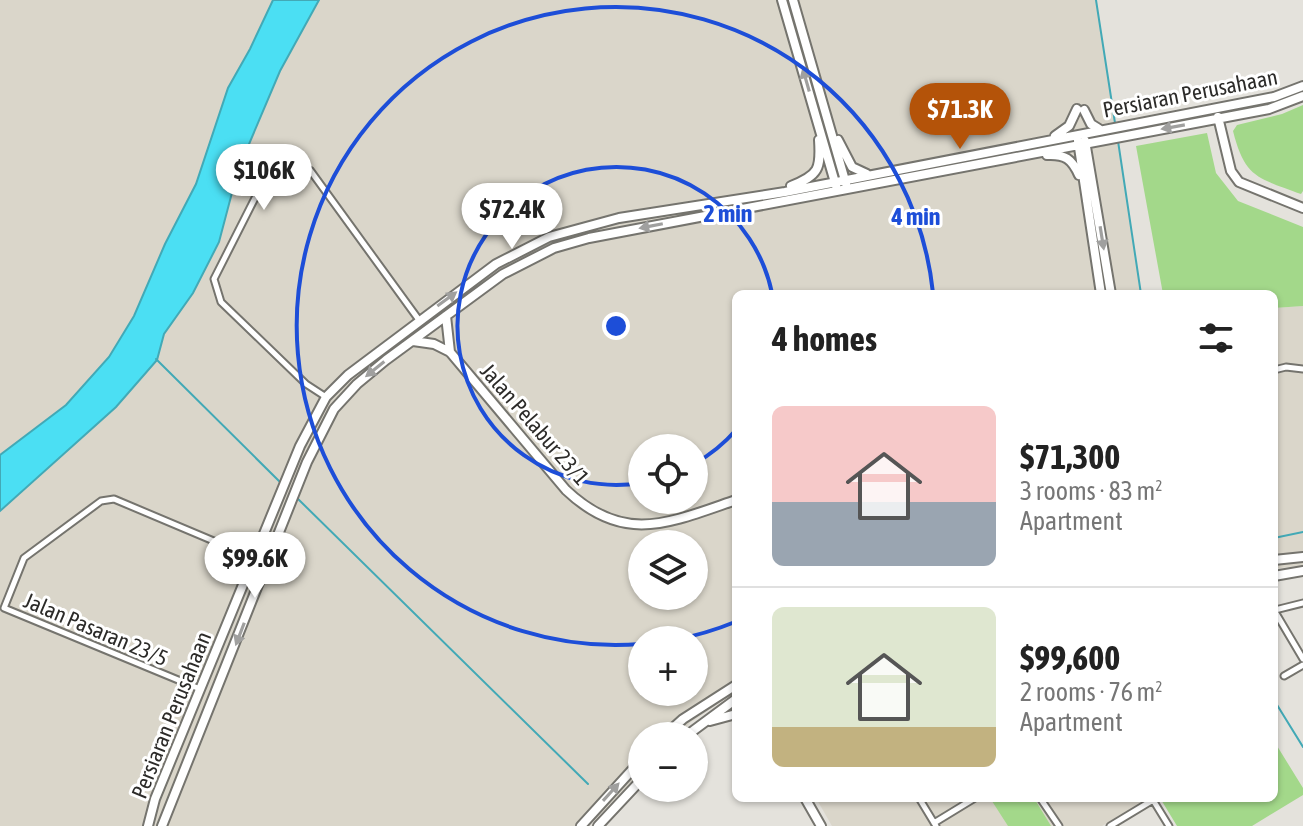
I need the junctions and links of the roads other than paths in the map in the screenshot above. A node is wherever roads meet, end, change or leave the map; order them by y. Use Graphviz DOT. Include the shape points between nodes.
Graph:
graph roads {
  1 [pos="782,0"];
  2 [pos="793,0"];
  3 [pos="1303,86"];
  4 [pos="1303,96"];
  5 [pos="1216,108"];
  6 [pos="1218,119"];
  7 [pos="818,121"];
  8 [pos="829,121"];
  9 [pos="1103,129"];
  10 [pos="1080,133"];
  11 [pos="1051,138"];
  12 [pos="1109,139"];
  13 [pos="1082,144"];
  14 [pos="1007,159"];
  15 [pos="869,175"];
  16 [pos="1093,182"];
  17 [pos="1083,183"];
  18 [pos="847,184"];
  19 [pos="836,186"];
  20 [pos="785,192"];
  21 [pos="1303,208"];
  22 [pos="1100,290"];
  23 [pos="1110,290"];
  24 [pos="446,316"];
  25 [pos="419,320"];
  26 [pos="412,341"];
  27 [pos="450,352"];
  28 [pos="1278,369"];
  29 [pos="1303,369"];
  30 [pos="326,397"];
  31 [pos="732,501"];
  32 [pos="1303,557"];
  33 [pos="255,558"];
  34 [pos="1278,560"];
  35 [pos="1303,571"];
  36 [pos="1278,575"];
  37 [pos="1303,603"];
  38 [pos="1278,609"];
  39 [pos="1278,617"];
  40 [pos="1303,662"];
  41 [pos="1284,676"];
  42 [pos="732,689"];
  43 [pos="201,690"];
  44 [pos="732,702"];
  45 [pos="732,715"];
  46 [pos="680,722"];
  47 [pos="702,722"];
  48 [pos="708,722"];
  49 [pos="628,774"];
  50 [pos="628,794"];
  51 [pos="809,802"];
  52 [pos="921,802"];
  53 [pos="969,802"];
  54 [pos="1043,802"];
  55 [pos="1147,802"];
  56 [pos="1154,802"];
  57 [pos="935,824"];
  58 [pos="148,826"];
  59 [pos="162,826"];
  60 [pos="581,826"];
  61 [pos="598,826"];
  62 [pos="821,826"];
  63 [pos="1059,826"];
  64 [pos="1110,826"];
  65 [pos="1169,826"];
  7 -- 1 [label="main road, one-way"];
  2 -- 8 [label="main road"];
  3 -- 5 [label="main road, Persiaran Perusahaan"];
  4 -- 6 [label="main road, Persiaran Perusahaan"];
  5 -- 6 [label="main road"];
  5 -- 9 [label="main road, Persiaran Perusahaan"];
  6 -- 12 [label="main road, Persiaran Perusahaan, one-way"];
  6 -- 21 [label="main road" via="1231,171 1239,182"];
  7 -- 19 [label="main road"];
  7 -- 20 [label="main road" via="817,171"];
  8 -- 15 [label="main road" via="852,167"];
  8 -- 18 [label="main road"];
  9 -- 10 [label="main road, Persiaran Perusahaan"];
  9 -- 11 [label="main road" via="1091,124 1080,109 1069,126"];
  10 -- 11 [label="main road, Persiaran Perusahaan"];
  10 -- 13 [label="main road, Persiaran Perusahaan"];
  11 -- 15 [label="main road, Persiaran Perusahaan"];
  12 -- 13 [label="main road, Persiaran Perusahaan"];
  12 -- 16 [label="main road" via="1095,150"];
  13 -- 14 [label="main road, Persiaran Perusahaan"];
  13 -- 16 [label="main road, Persiaran Perusahaan"];
  13 -- 17 [label="main road, Persiaran Perusahaan"];
  14 -- 17 [label="main road" via="1066,156"];
  14 -- 18 [label="main road, Persiaran Perusahaan"];
  15 -- 18 [label="main road, Persiaran Perusahaan"];
  16 -- 23 [label="main road, Persiaran Perusahaan, one-way"];
  17 -- 22 [label="main road, Persiaran Perusahaan"];
  18 -- 19 [label="main road, Persiaran Perusahaan"];
  19 -- 20 [label="main road, Persiaran Perusahaan"];
  19 -- 24 [label="main road, Persiaran Perusahaan, one-way" via="554,248 503,274"];
  25 -- 20 [label="main road, Persiaran Perusahaan, one-way" via="496,264 549,237 619,218"];
  24 -- 26 [label="main road, Persiaran Perusahaan"];
  24 -- 27 [label="main road"];
  25 -- 30 [label="main road, Persiaran Perusahaan"];
  25 -- 30 [label="street" via="310,170 292,171 255,198 214,279 221,302"];
  26 -- 27 [label="main road"];
  26 -- 59 [label="main road, Persiaran Perusahaan, one-way" via="357,384 322,430"];
  27 -- 31 [label="main road, Jalan Pelabur 23/1" via="566,490 610,521 648,525"];
  28 -- 29 [label="street"];
  30 -- 33 [label="main road, Persiaran Perusahaan" via="300,446"];
  32 -- 34 [label="main road"];
  33 -- 43 [label="main road, Persiaran Perusahaan"];
  33 -- 43 [label="street, Jalan Pasaran 23/5" via="114,499 101,501 24,558 4,608"];
  35 -- 36 [label="main road"];
  37 -- 38 [label="street"];
  39 -- 40 [label="street"];
  40 -- 41 [label="street"];
  42 -- 46 [label="main road"];
  43 -- 58 [label="main road, Persiaran Perusahaan"];
  44 -- 47 [label="main road"];
  45 -- 48 [label="main road"];
  60 -- 49 [label="main road, one-way"];
  50 -- 61 [label="main road"];
  51 -- 62 [label="main road"];
  52 -- 57 [label="street"];
  53 -- 57 [label="street"];
  54 -- 63 [label="street"];
  55 -- 64 [label="street"];
  56 -- 65 [label="street"];
}
